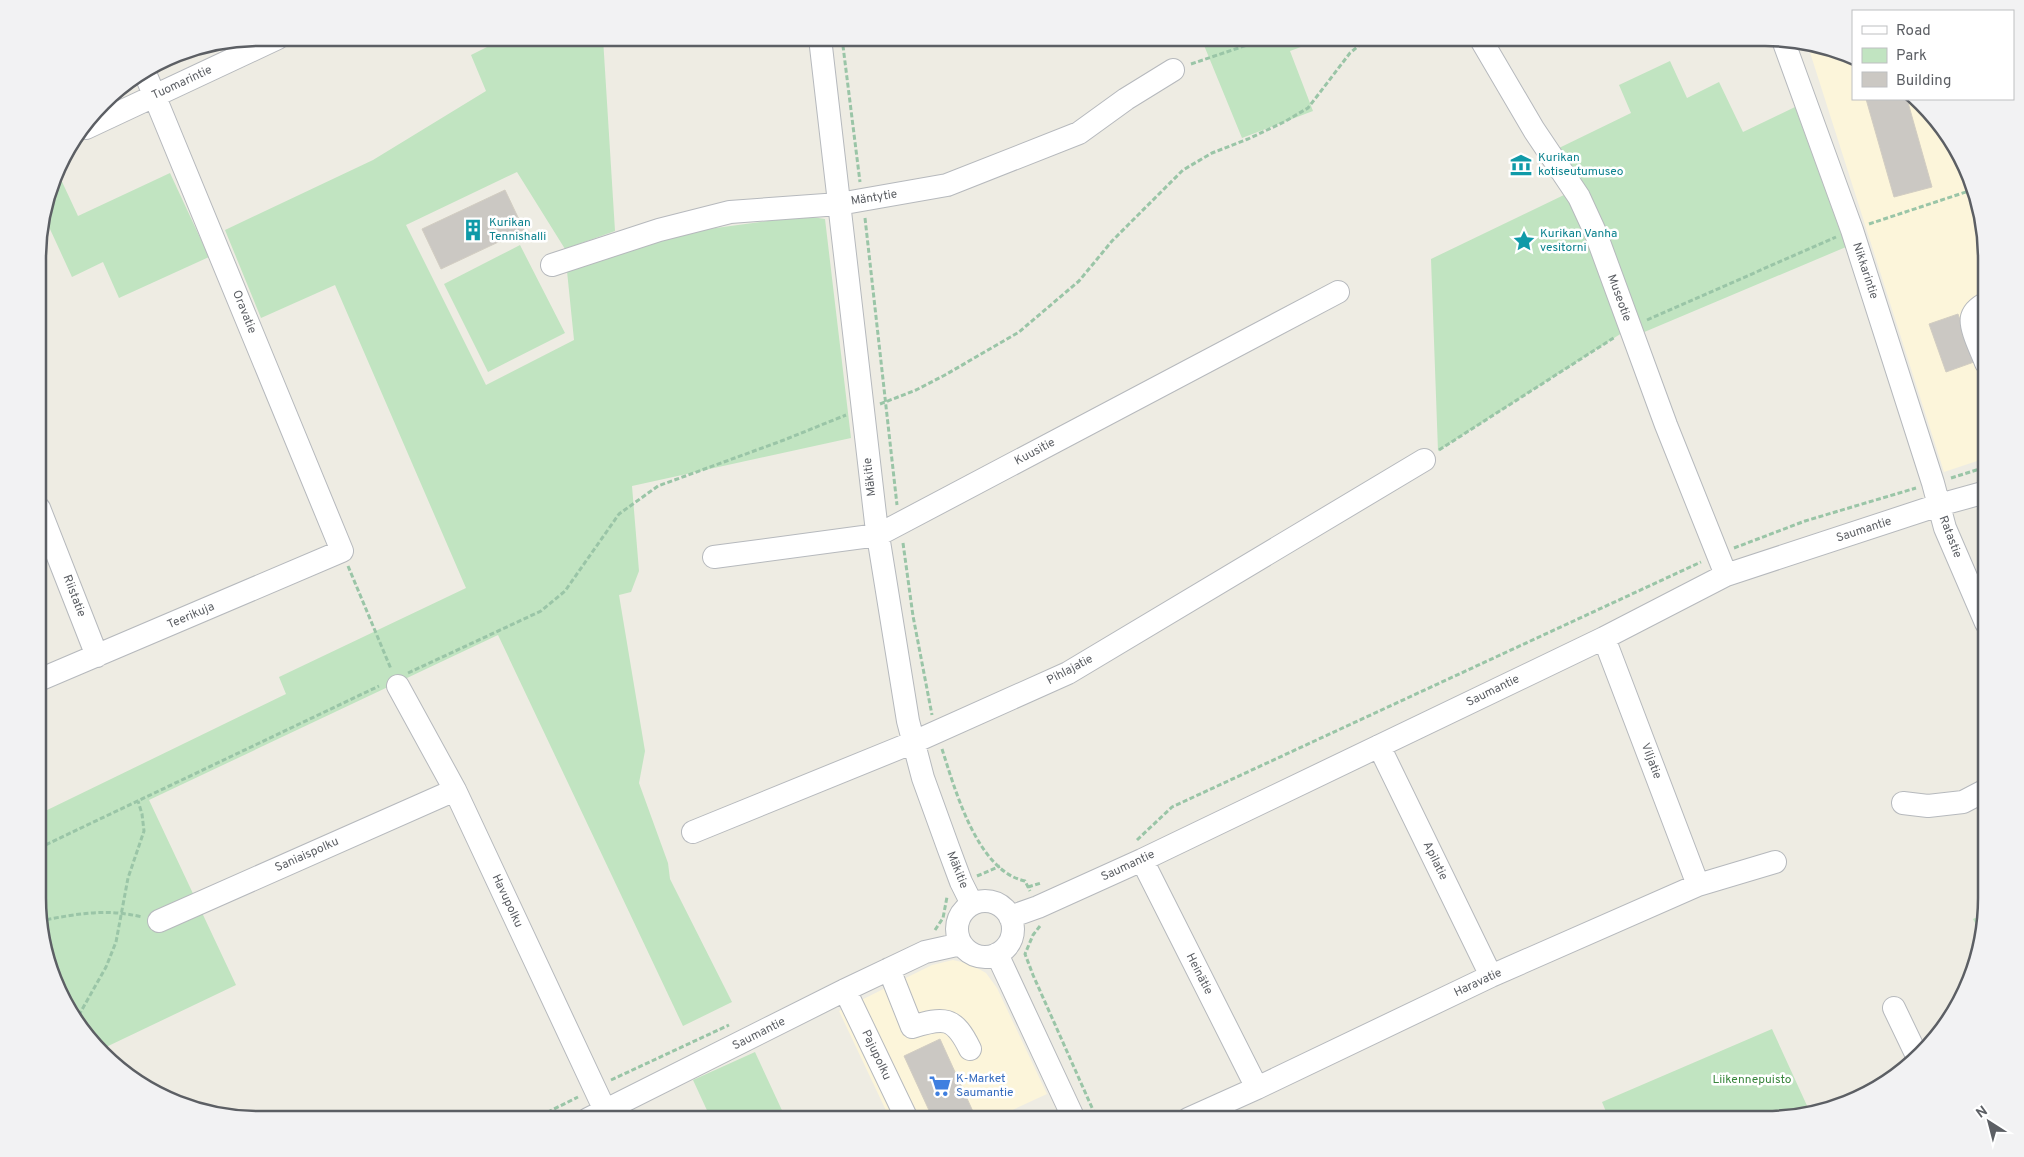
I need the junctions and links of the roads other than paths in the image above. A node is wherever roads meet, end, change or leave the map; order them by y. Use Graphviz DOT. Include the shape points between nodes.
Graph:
graph roads {
  1 [pos="261,46"];
  2 [pos="821,46"];
  3 [pos="1485,46"];
  4 [pos="1786,47"];
  5 [pos="1173,70"];
  6 [pos="147,78"];
  7 [pos="155,96"];
  8 [pos="95,124"];
  9 [pos="839,204"];
  10 [pos="552,265"];
  11 [pos="1338,292"];
  12 [pos="1978,308"];
  13 [pos="1978,341"];
  14 [pos="1424,460"];
  15 [pos="1978,494"];
  16 [pos="1939,505"];
  17 [pos="46,526"];
  18 [pos="878,535"];
  19 [pos="342,551"];
  20 [pos="714,557"];
  21 [pos="1726,575"];
  22 [pos="1978,604"];
  23 [pos="1604,638"];
  24 [pos="97,656"];
  25 [pos="46,677"];
  26 [pos="396,682"];
  27 [pos="914,742"];
  28 [pos="1379,746"];
  29 [pos="455,790"];
  30 [pos="1978,794"];
  31 [pos="1903,803"];
  32 [pos="693,832"];
  33 [pos="1136,853"];
  34 [pos="1775,862"];
  35 [pos="1698,885"];
  36 [pos="972,904"];
  37 [pos="1010,917"];
  38 [pos="159,921"];
  39 [pos="961,944"];
  40 [pos="997,954"];
  41 [pos="889,969"];
  42 [pos="1491,976"];
  43 [pos="845,990"];
  44 [pos="1894,1008"];
  45 [pos="970,1049"];
  46 [pos="1914,1049"];
  47 [pos="1257,1088"];
  48 [pos="600,1111"];
  49 [pos="613,1111"];
  50 [pos="902,1111"];
  51 [pos="1070,1111"];
  52 [pos="1206,1111"];
  1 -- 7 [label="street, Tuomarintie"];
  2 -- 9 [label="street, Mäkitie"];
  3 -- 21 [label="street, Museotie" via="1578,197 1596,234"];
  4 -- 16 [label="street, Nikkarintie" via="1852,230"];
  5 -- 9 [label="street, Mäntytie" via="1079,133 947,186"];
  6 -- 7 [label="street, Oravatie"];
  7 -- 8 [label="street, Tuomarintie"];
  7 -- 19 [label="street, Oravatie"];
  9 -- 10 [label="street, Mäntytie" via="730,212 660,230"];
  9 -- 18 [label="street, Mäkitie"];
  11 -- 18 [label="street, Kuusitie"];
  12 -- 13 [label="street" via="1972,316 1972,324"];
  14 -- 27 [label="street, Pihlajatie" via="1068,673"];
  15 -- 16 [label="street, Saumantie"];
  16 -- 21 [label="street, Saumantie"];
  16 -- 22 [label="street, Ratastie" via="1945,528"];
  17 -- 24 [label="street, Riistatie"];
  18 -- 20 [label="street, Kuusitie"];
  18 -- 27 [label="street, Mäkitie"];
  19 -- 24 [label="street, Teerikuja"];
  21 -- 23 [label="street, Saumantie"];
  23 -- 28 [label="street, Saumantie"];
  23 -- 35 [label="street, Viljatie"];
  24 -- 25 [label="street, Teerikuja"];
  26 -- 29 [label="street, Havupolku"];
  27 -- 32 [label="street, Pihlajatie"];
  27 -- 36 [label="street, Mäkitie" via="923,778"];
  28 -- 33 [label="street, Saumantie"];
  28 -- 42 [label="street, Apilatie"];
  29 -- 38 [label="street, Saniaispolku"];
  29 -- 48 [label="street, Havupolku" via="595,1088"];
  30 -- 31 [label="street" via="1963,802 1928,806"];
  33 -- 37 [label="street, Saumantie" via="1038,907"];
  33 -- 47 [label="street, Heinätie"];
  34 -- 35 [label="street, Haravatie"];
  35 -- 42 [label="street, Haravatie"];
  36 -- 37 [label="street" via="994,903"];
  36 -- 39 [label="street" via="958,920 957,934"];
  37 -- 40 [label="street" via="1011,938 1008,946"];
  39 -- 40 [label="street" via="976,956"];
  39 -- 41 [label="street, Saumantie" via="925,952"];
  40 -- 51 [label="street"];
  41 -- 43 [label="street, Saumantie"];
  41 -- 45 [label="street" via="912,1027 938,1019 948,1022 964,1035"];
  42 -- 47 [label="street, Haravatie"];
  43 -- 49 [label="street, Saumantie"];
  43 -- 50 [label="street, Pajupolku"];
  44 -- 46 [label="street"];
  47 -- 52 [label="street, Haravatie"];
}
